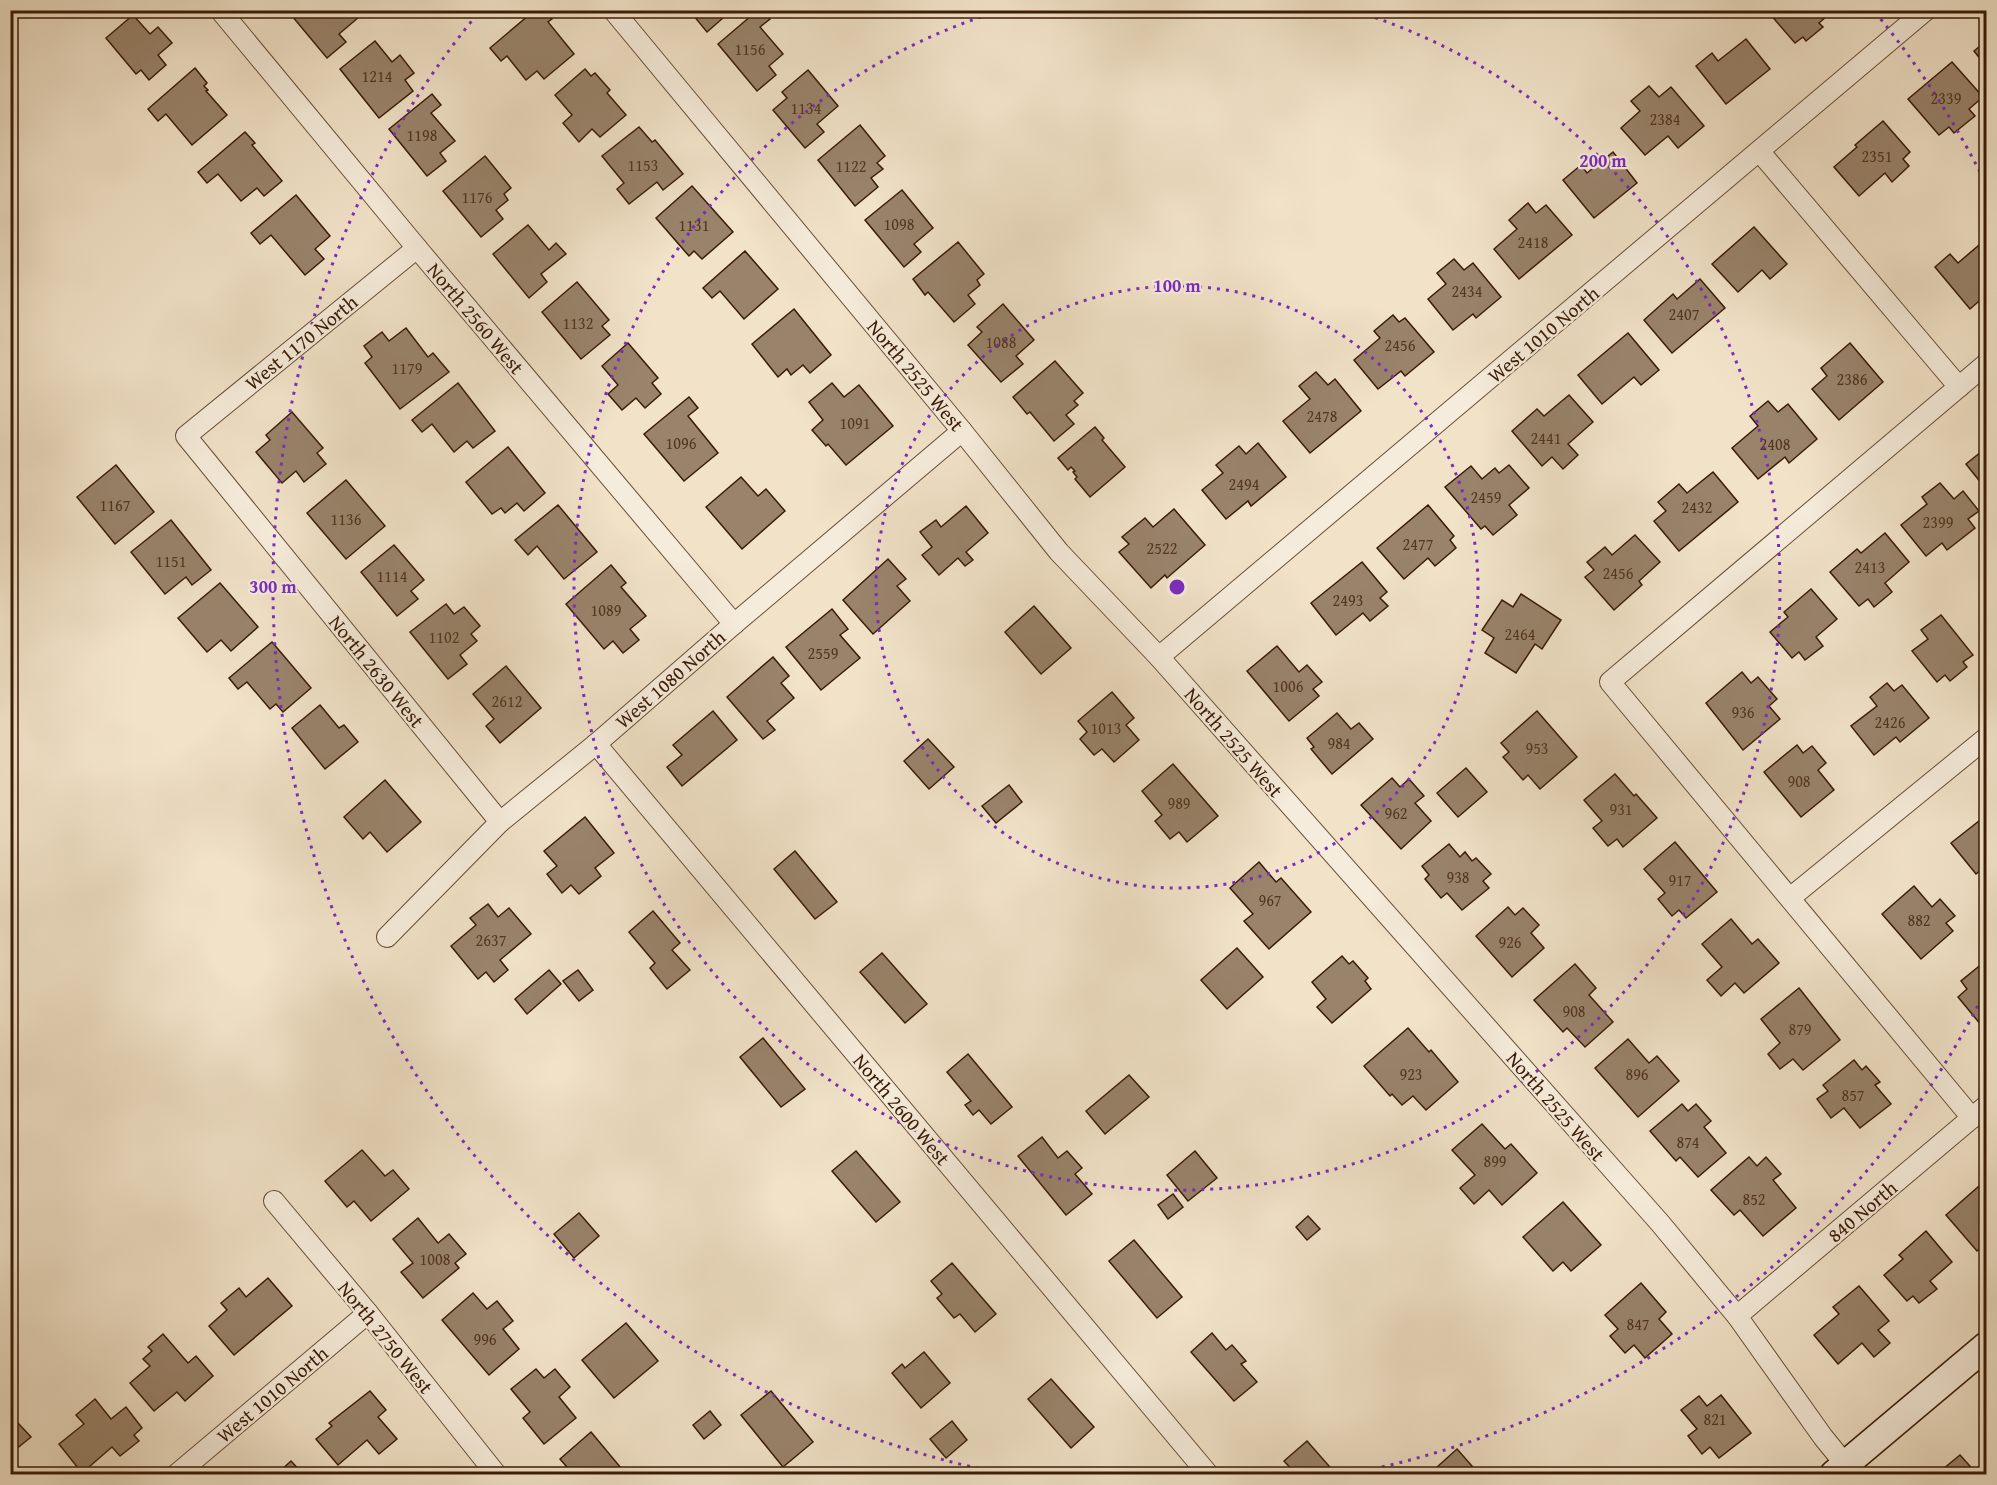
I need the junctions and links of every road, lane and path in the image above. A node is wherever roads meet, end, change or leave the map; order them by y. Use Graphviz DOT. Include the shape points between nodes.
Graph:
graph roads {
  1 [pos="220,10"];
  2 [pos="613,10"];
  3 [pos="1926,10"];
  4 [pos="1760,152"];
  5 [pos="417,248"];
  6 [pos="1986,364"];
  7 [pos="1959,387"];
  8 [pos="962,431"];
  9 [pos="186,436"];
  10 [pos="734,624"];
  11 [pos="1159,657"];
  12 [pos="1986,738"];
  13 [pos="596,744"];
  14 [pos="500,822"];
  15 [pos="1790,898"];
  16 [pos="387,936"];
  17 [pos="1979,1112"];
  18 [pos="274,1201"];
  19 [pos="368,1313"];
  20 [pos="1737,1316"];
  21 [pos="1986,1346"];
  22 [pos="1844,1471"];
  23 [pos="177,1474"];
  24 [pos="496,1474"];
  25 [pos="1208,1474"];
  1 -- 5 [label="street, North 2560 West"];
  2 -- 8 [label="street, North 2525 West"];
  3 -- 4 [label="street, West 1010 North"];
  4 -- 7 [label="street"];
  4 -- 11 [label="street, West 1010 North"];
  5 -- 9 [label="street, West 1170 North"];
  5 -- 10 [label="street, North 2560 West"];
  6 -- 7 [label="street"];
  7 -- 15 [label="street" via="1610,682"];
  8 -- 10 [label="street, West 1080 North"];
  8 -- 11 [label="street, North 2525 West" via="1059,552"];
  9 -- 14 [label="street, North 2630 West"];
  10 -- 13 [label="street, West 1080 North"];
  11 -- 20 [label="street, North 2525 West" via="1660,1223"];
  12 -- 15 [label="street"];
  13 -- 14 [label="street, West 1080 North"];
  13 -- 25 [label="street, North 2600 West"];
  14 -- 16 [label="street, West 1080 North"];
  15 -- 17 [label="street"];
  17 -- 20 [label="street, 840 North"];
  18 -- 19 [label="street, North 2750 West"];
  19 -- 23 [label="street, West 1010 North"];
  19 -- 24 [label="street, North 2750 West"];
  20 -- 22 [label="street, North 2525 West"];
  21 -- 22 [label="street"];
}
